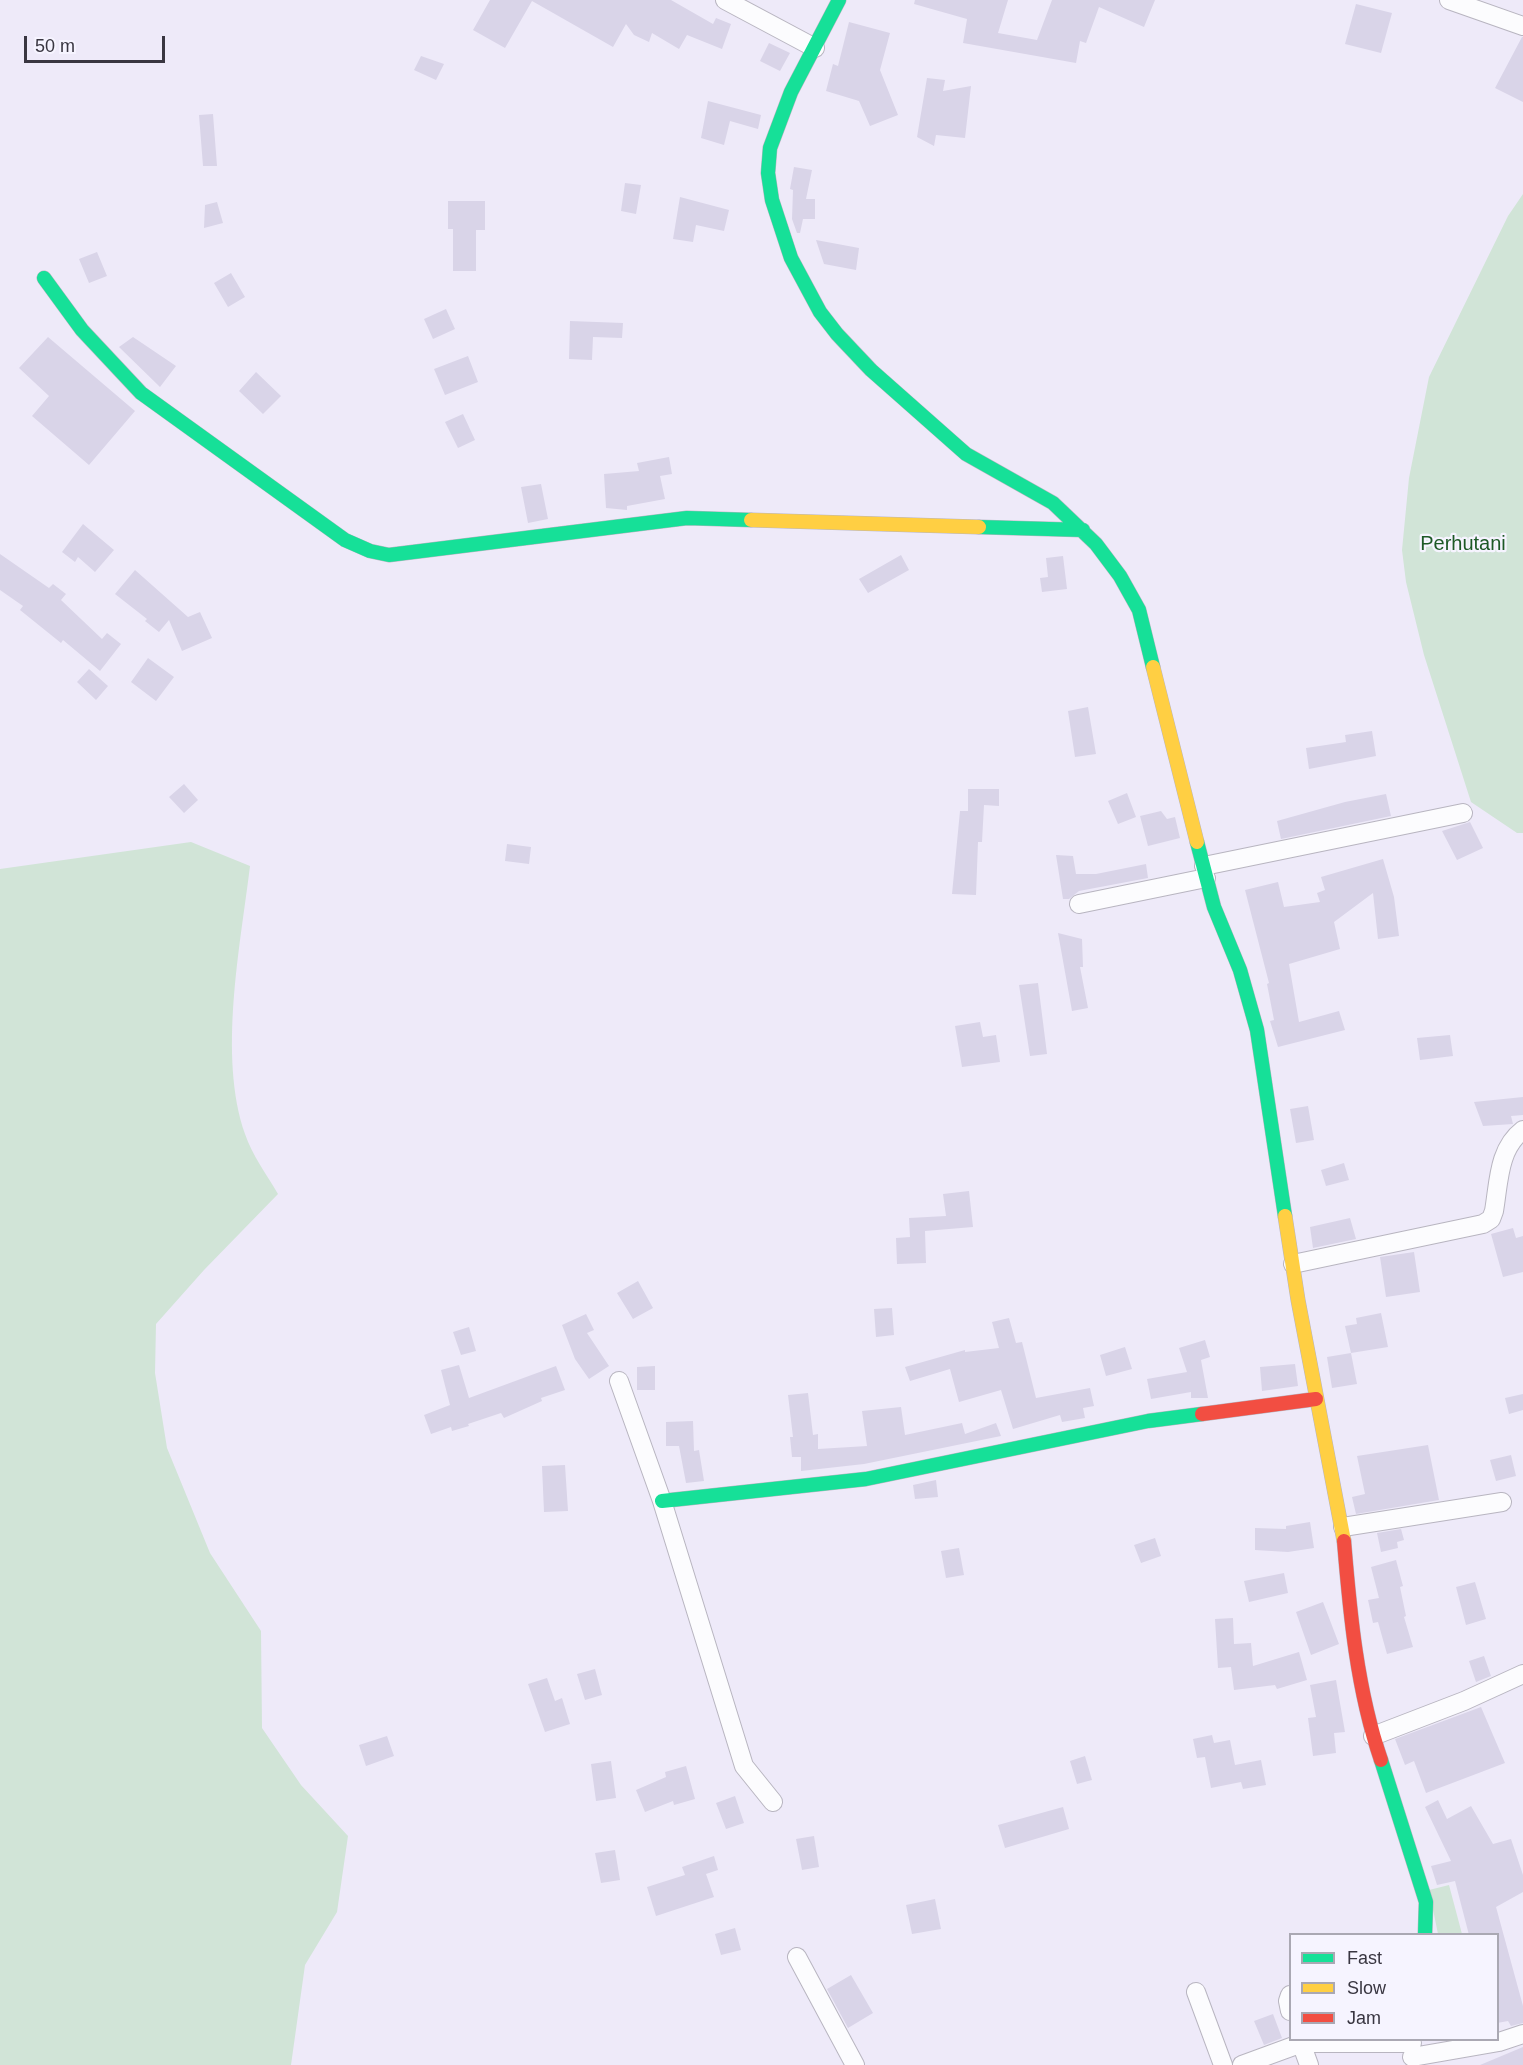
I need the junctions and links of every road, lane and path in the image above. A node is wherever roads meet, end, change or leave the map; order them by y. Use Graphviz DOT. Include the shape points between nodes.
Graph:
graph roads {
  1 [pos="725,0"];
  2 [pos="838,0"];
  3 [pos="1449,0"];
  4 [pos="1523,26"];
  5 [pos="815,48"];
  6 [pos="44,278"];
  7 [pos="1083,530"];
  8 [pos="1463,813"];
  9 [pos="1205,872"];
  10 [pos="1079,904"];
  11 [pos="1523,1130"];
  12 [pos="1293,1264"];
  13 [pos="619,1381"];
  14 [pos="1316,1398"];
  15 [pos="662,1501"];
  16 [pos="1502,1502"];
  17 [pos="1343,1527"];
  18 [pos="1523,1674"];
  19 [pos="1373,1736"];
  20 [pos="773,1802"];
  21 [pos="1425,1933"];
  22 [pos="797,1957"];
  23 [pos="1196,1992"];
  24 [pos="1523,2034"];
  25 [pos="1301,2041"];
  26 [pos="1412,2051"];
  27 [pos="855,2065"];
  28 [pos="1223,2065"];
  29 [pos="1242,2065"];
  30 [pos="1310,2065"];
  1 -- 5 [label="street"];
  2 -- 5 [label="street"];
  3 -- 4 [label="street"];
  5 -- 7 [label="street" via="783,112 770,149 768,177 783,242 811,294 852,352 920,413 978,463 1035,492"];
  6 -- 7 [label="street" via="82,330 141,393 345,540 370,551 389,555 687,518"];
  7 -- 9 [label="street" via="1125,582 1139,610"];
  8 -- 9 [label="street"];
  9 -- 10 [label="street"];
  9 -- 12 [label="street" via="1257,1030"];
  11 -- 12 [label="street" via="1508,1143 1494,1211 1483,1224"];
  12 -- 14 [label="street"];
  13 -- 15 [label="street"];
  14 -- 15 [label="street" via="1148,1421 866,1479"];
  14 -- 17 [label="street"];
  15 -- 20 [label="street" via="744,1766"];
  16 -- 17 [label="street"];
  17 -- 19 [label="street" via="1351,1621"];
  18 -- 19 [label="street"];
  19 -- 21 [label="street" via="1426,1902"];
  22 -- 27 [label="street"];
  23 -- 28 [label="street"];
  24 -- 26 [label="street" via="1499,2042"];
  25 -- 26 [label="street"];
  25 -- 29 [label="street"];
  25 -- 30 [label="street"];
}
